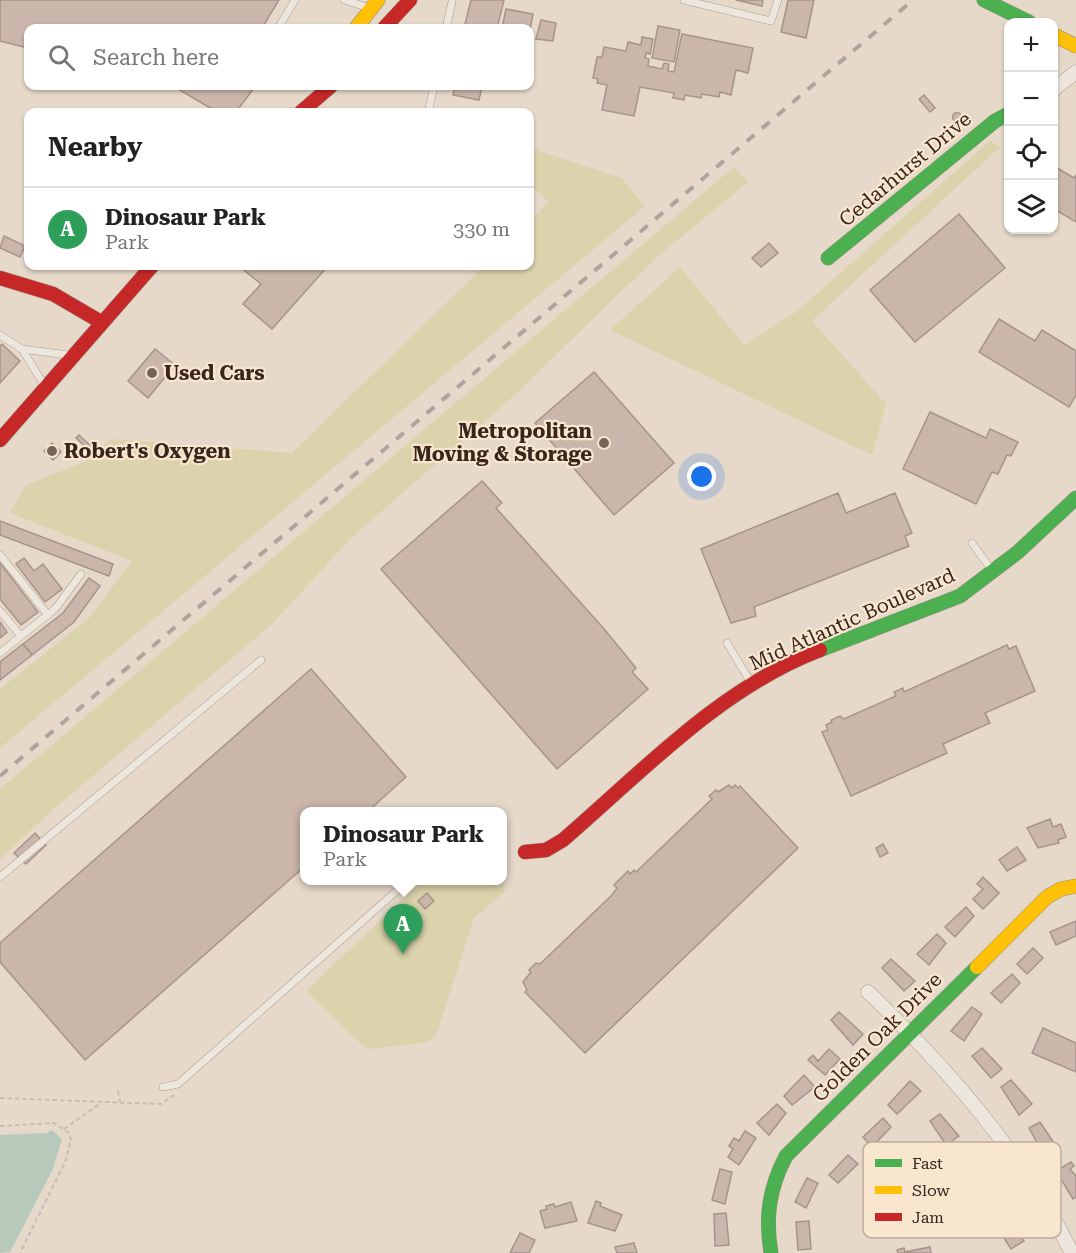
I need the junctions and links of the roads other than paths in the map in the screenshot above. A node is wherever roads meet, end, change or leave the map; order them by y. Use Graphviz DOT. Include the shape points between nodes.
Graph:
graph roads {
  1 [pos="295,0"];
  2 [pos="344,0"];
  3 [pos="410,0"];
  4 [pos="684,0"];
  5 [pos="778,0"];
  6 [pos="984,0"];
  7 [pos="452,2"];
  8 [pos="375,4"];
  9 [pos="1021,18"];
  10 [pos="280,24"];
  11 [pos="359,24"];
  12 [pos="388,24"];
  13 [pos="447,24"];
  14 [pos="1058,37"];
  15 [pos="1076,46"];
  16 [pos="1076,72"];
  17 [pos="1058,85"];
  18 [pos="310,90"];
  19 [pos="326,90"];
  20 [pos="433,90"];
  21 [pos="295,108"];
  22 [pos="306,108"];
  23 [pos="429,108"];
  24 [pos="1004,116"];
  25 [pos="828,258"];
  26 [pos="148,270"];
  27 [pos="0,278"];
  28 [pos="101,322"];
  29 [pos="0,335"];
  30 [pos="22,348"];
  31 [pos="72,356"];
  32 [pos="44,386"];
  33 [pos="6,424"];
  34 [pos="0,440"];
  35 [pos="1076,498"];
  36 [pos="972,543"];
  37 [pos="0,555"];
  38 [pos="993,571"];
  39 [pos="81,574"];
  40 [pos="0,611"];
  41 [pos="48,615"];
  42 [pos="21,636"];
  43 [pos="727,643"];
  44 [pos="0,653"];
  45 [pos="261,660"];
  46 [pos="750,683"];
  47 [pos="525,852"];
  48 [pos="0,877"];
  49 [pos="403,885"];
  50 [pos="1076,886"];
  51 [pos="868,992"];
  52 [pos="910,1032"];
  53 [pos="163,1087"];
  54 [pos="1002,1142"];
  55 [pos="1061,1236"];
  56 [pos="771,1253"];
  57 [pos="1072,1253"];
  1 -- 10 [label="lane"];
  2 -- 8 [label="lane"];
  3 -- 12 [label="street"];
  4 -- 5 [label="lane" via="771,21"];
  6 -- 9 [label="street"];
  7 -- 13 [label="lane"];
  8 -- 11 [label="street"];
  14 -- 15 [label="street"];
  16 -- 17 [label="street"];
  18 -- 21 [label="street"];
  19 -- 22 [label="street"];
  20 -- 23 [label="lane"];
  24 -- 25 [label="street, Cedarhurst Drive"];
  26 -- 28 [label="street"];
  27 -- 28 [label="street" via="50,291"];
  28 -- 31 [label="street"];
  29 -- 30 [label="lane"];
  30 -- 31 [label="lane"];
  30 -- 32 [label="lane"];
  31 -- 32 [label="street"];
  32 -- 33 [label="street"];
  33 -- 34 [label="street"];
  35 -- 38 [label="street, Mid Atlantic Boulevard"];
  36 -- 38 [label="lane"];
  37 -- 41 [label="lane"];
  38 -- 46 [label="street, Mid Atlantic Boulevard" via="960,596 803,656"];
  39 -- 41 [label="lane"];
  40 -- 42 [label="lane"];
  41 -- 42 [label="lane"];
  42 -- 44 [label="lane"];
  43 -- 46 [label="lane"];
  45 -- 48 [label="lane"];
  46 -- 47 [label="street, Mid Atlantic Boulevard" via="563,840 546,850"];
  49 -- 53 [label="lane" via="178,1084"];
  50 -- 52 [label="street, Golden Oak Drive" via="1047,897"];
  51 -- 52 [label="street"];
  52 -- 54 [label="street" via="989,1122"];
  52 -- 56 [label="street, Golden Oak Drive" via="781,1163 767,1215"];
  55 -- 57 [label="street"];
}
